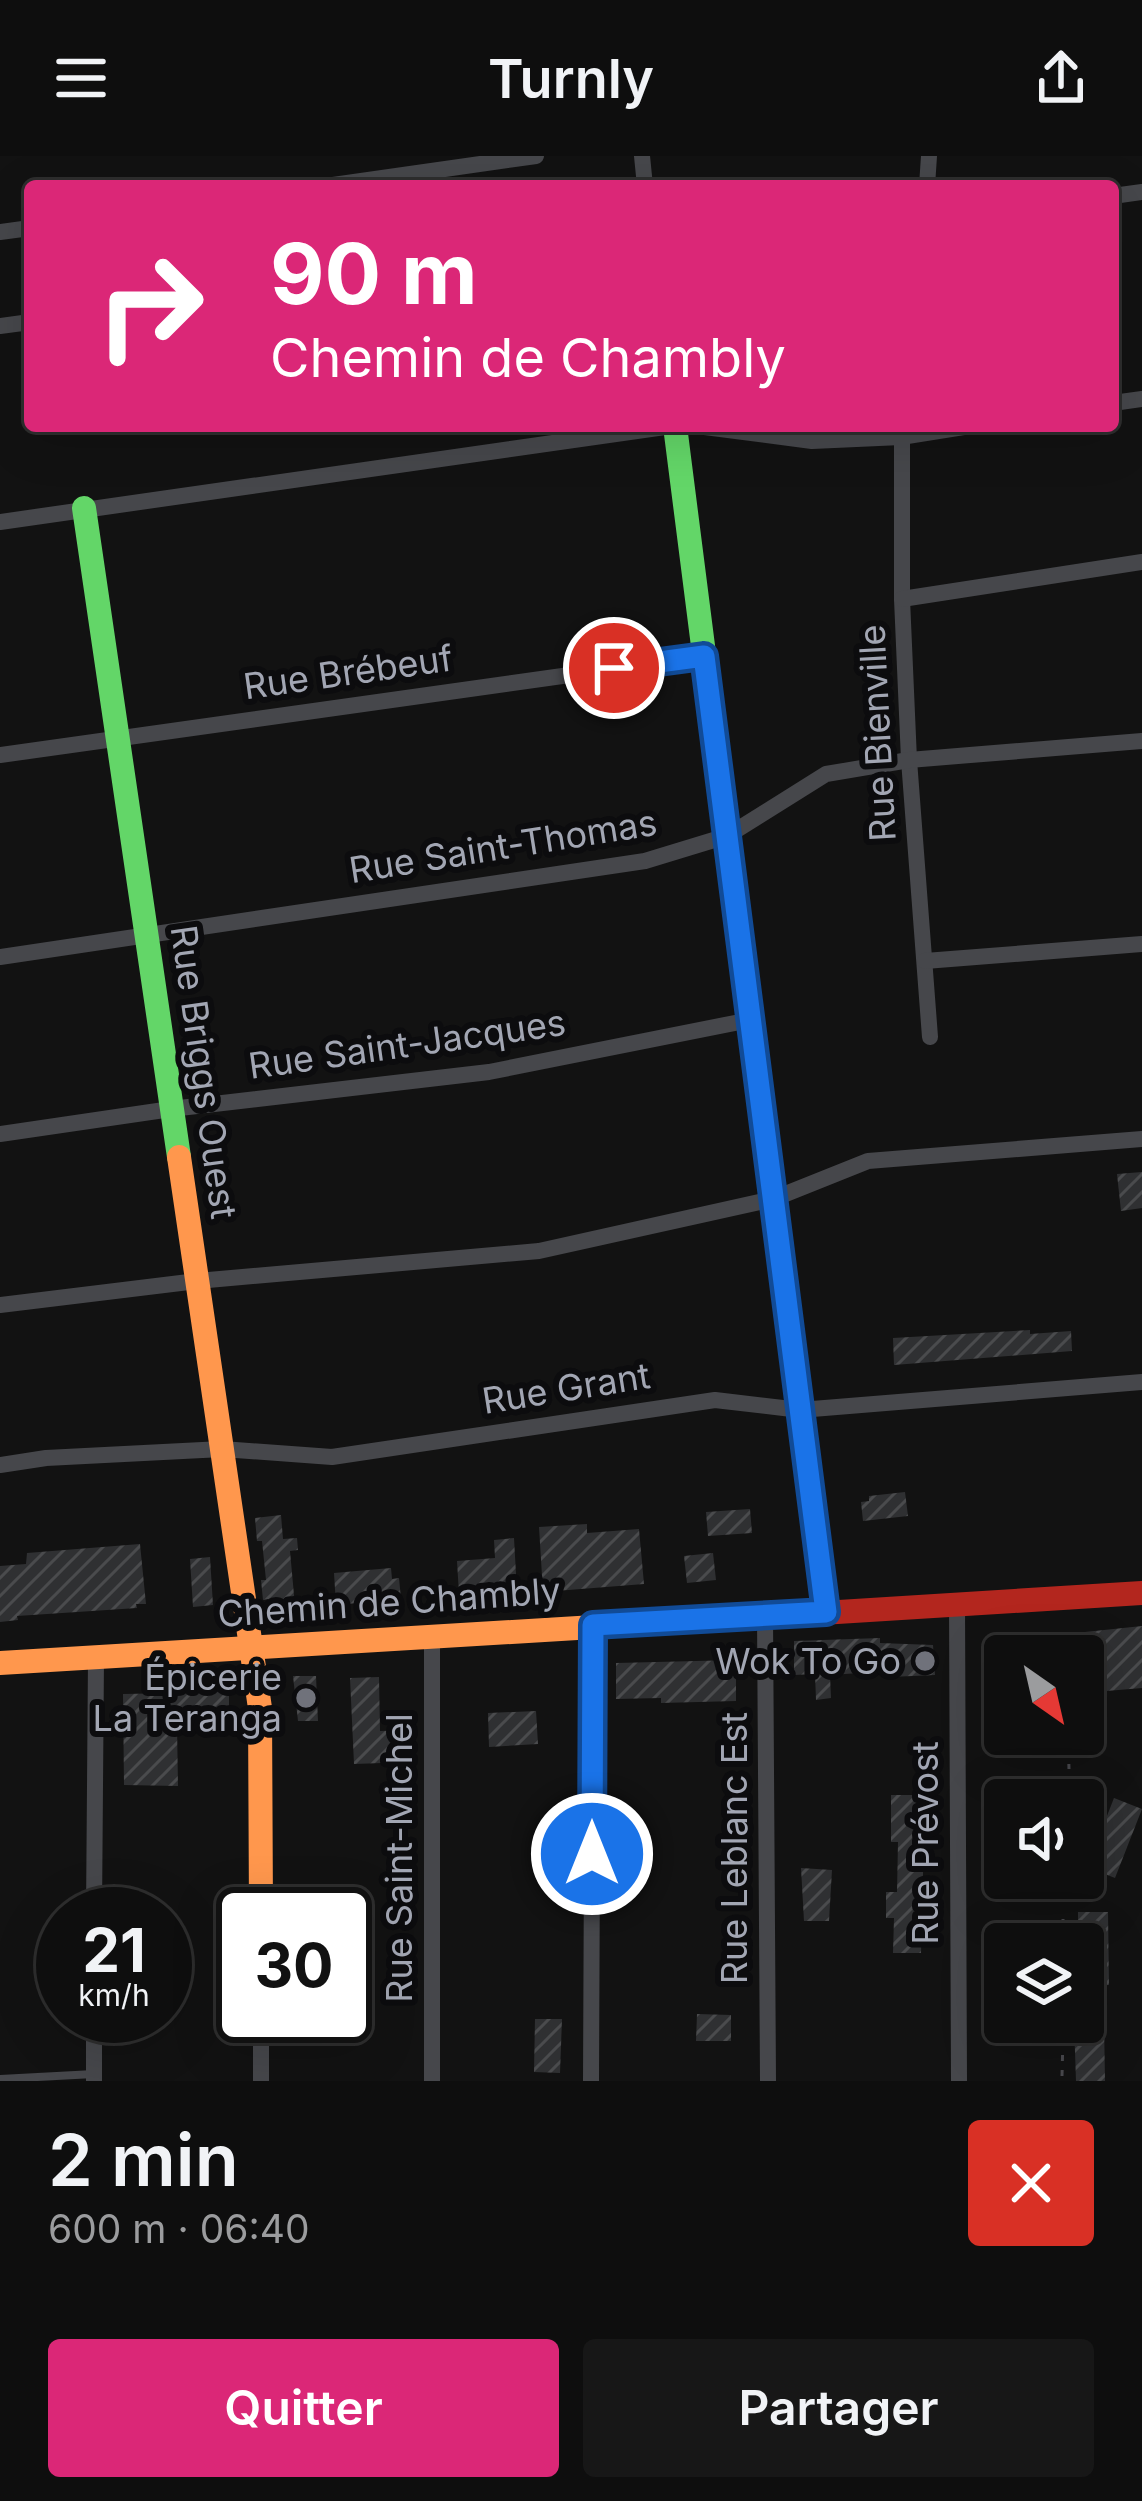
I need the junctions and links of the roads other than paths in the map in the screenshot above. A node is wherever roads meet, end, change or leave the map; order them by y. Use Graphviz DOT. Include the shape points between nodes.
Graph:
graph roads {
  1 [pos="536,156"];
  2 [pos="368,180"];
  3 [pos="631,432"];
  4 [pos="675,432"];
  5 [pos="743,432"];
  6 [pos="892,432"];
  7 [pos="901,432"];
  8 [pos="84,508"];
  9 [pos="0,522"];
  10 [pos="1142,562"];
  11 [pos="902,599"];
  12 [pos="704,656"];
  13 [pos="119,737"];
  14 [pos="1142,741"];
  15 [pos="0,755"];
  16 [pos="909,760"];
  17 [pos="727,836"];
  18 [pos="149,934"];
  19 [pos="1142,944"];
  20 [pos="0,957"];
  21 [pos="926,961"];
  22 [pos="750,1020"];
  23 [pos="930,1036"];
  24 [pos="171,1109"];
  25 [pos="0,1134"];
  26 [pos="1142,1139"];
  27 [pos="773,1199"];
  28 [pos="197,1282"];
  29 [pos="0,1305"];
  30 [pos="1142,1382"];
  31 [pos="800,1410"];
  32 [pos="222,1450"];
  33 [pos="0,1465"];
  34 [pos="1142,1593"];
  35 [pos="957,1604"];
  36 [pos="826,1612"];
  37 [pos="766,1615"];
  38 [pos="593,1625"];
  39 [pos="432,1634"];
  40 [pos="251,1645"];
  41 [pos="96,1658"];
  42 [pos="0,1663"];
  43 [pos="94,1887"];
  44 [pos="261,1887"];
  45 [pos="94,2043"];
  46 [pos="261,2043"];
  47 [pos="94,2078"];
  48 [pos="0,2080"];
  49 [pos="262,2081"];
  50 [pos="433,2081"];
  51 [pos="591,2081"];
  52 [pos="768,2081"];
  53 [pos="959,2081"];
  1 -- 2 [label="street"];
  3 -- 8 [label="street"];
  4 -- 12 [label="street"];
  5 -- 6 [label="street" via="812,441"];
  7 -- 11 [label="street, Rue Bienville"];
  8 -- 9 [label="street"];
  8 -- 13 [label="street, Rue Briggs Ouest"];
  10 -- 11 [label="street"];
  11 -- 16 [label="street, Rue Bienville"];
  12 -- 13 [label="street, Rue Brébeuf"];
  12 -- 17 [label="street"];
  13 -- 15 [label="street, Rue Brébeuf"];
  13 -- 18 [label="street, Rue Briggs Ouest"];
  14 -- 16 [label="street, Rue Saint-Thomas"];
  16 -- 17 [label="street, Rue Saint-Thomas" via="826,774"];
  16 -- 21 [label="street, Rue Bienville"];
  17 -- 18 [label="street, Rue Saint-Thomas" via="645,861"];
  17 -- 22 [label="street"];
  18 -- 20 [label="street, Rue Saint-Thomas"];
  18 -- 24 [label="street, Rue Briggs Ouest"];
  19 -- 21 [label="street"];
  21 -- 23 [label="street, Rue Bienville"];
  22 -- 24 [label="street, Rue Saint-Jacques" via="489,1072"];
  22 -- 27 [label="street"];
  24 -- 25 [label="street, Rue Saint-Jacques"];
  24 -- 28 [label="street, Rue Briggs Ouest"];
  26 -- 27 [label="street" via="868,1161"];
  27 -- 28 [label="street" via="539,1251"];
  27 -- 31 [label="street"];
  28 -- 29 [label="street"];
  28 -- 32 [label="street, Rue Briggs Ouest"];
  30 -- 31 [label="street, Rue Grant"];
  31 -- 32 [label="street, Rue Grant" via="715,1400 332,1457"];
  31 -- 36 [label="street"];
  32 -- 33 [label="street, Rue Grant"];
  32 -- 40 [label="street, Rue Briggs Ouest"];
  34 -- 35 [label="street, Chemin de Chambly"];
  35 -- 36 [label="street, Chemin de Chambly"];
  35 -- 53 [label="street, Rue Prévost"];
  36 -- 37 [label="street, Chemin de Chambly"];
  37 -- 38 [label="street, Chemin de Chambly"];
  37 -- 52 [label="street, Rue Leblanc Est"];
  38 -- 39 [label="street, Chemin de Chambly"];
  38 -- 51 [label="street"];
  39 -- 40 [label="street, Chemin de Chambly"];
  39 -- 50 [label="street, Rue Saint-Michel"];
  40 -- 41 [label="street, Chemin de Chambly"];
  40 -- 44 [label="street, Rue Briggs Ouest" via="260,1708"];
  41 -- 42 [label="street, Chemin de Chambly"];
  41 -- 43 [label="street"];
  45 -- 47 [label="street"];
  46 -- 49 [label="street"];
  47 -- 48 [label="lane"];
}
